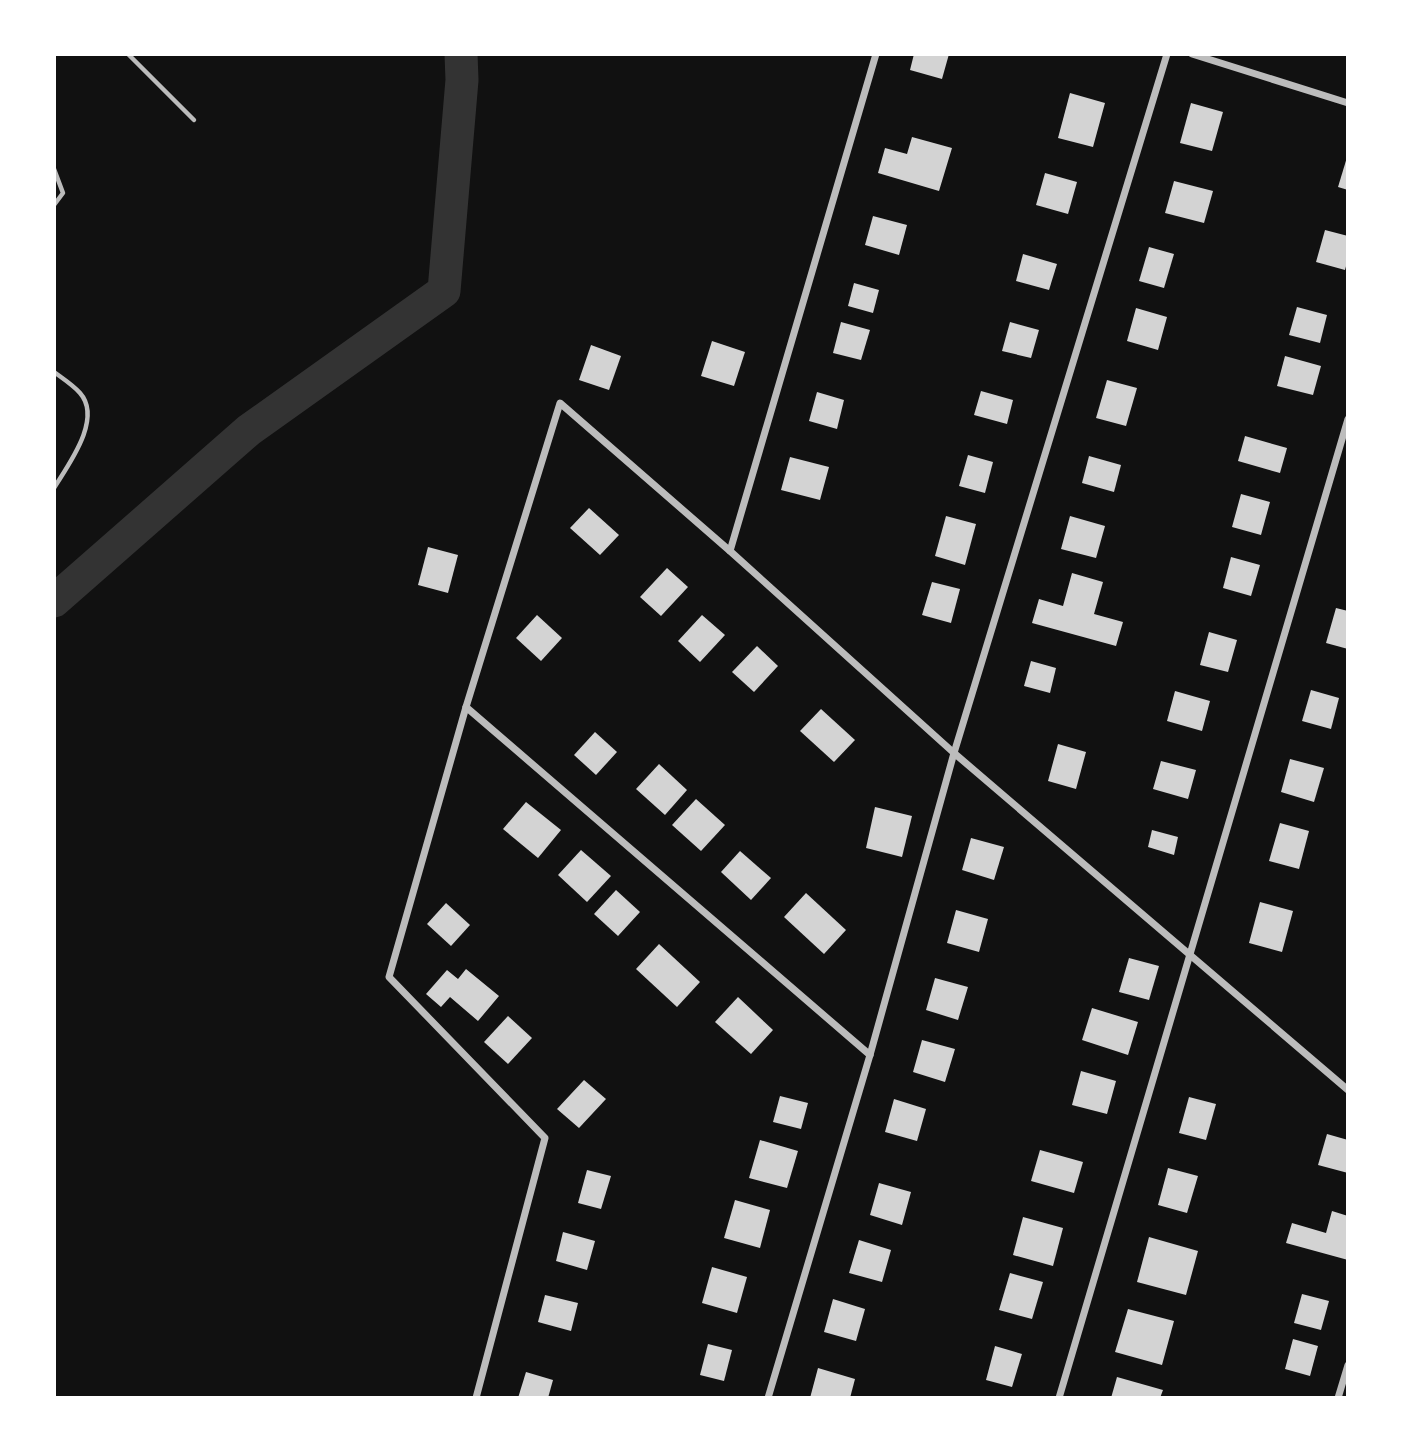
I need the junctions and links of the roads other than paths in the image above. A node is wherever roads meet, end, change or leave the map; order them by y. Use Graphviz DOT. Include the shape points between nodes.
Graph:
graph roads {
  1 [pos="128,54"];
  2 [pos="876,54"];
  3 [pos="1167,54"];
  4 [pos="1192,54"];
  5 [pos="1348,103"];
  6 [pos="194,120"];
  7 [pos="54,169"];
  8 [pos="54,205"];
  9 [pos="54,372"];
  10 [pos="1348,419"];
  11 [pos="54,488"];
  12 [pos="730,551"];
  13 [pos="466,707"];
  14 [pos="954,753"];
  15 [pos="1189,953"];
  16 [pos="870,1055"];
  17 [pos="1348,1090"];
  18 [pos="1348,1365"];
  19 [pos="476,1398"];
  20 [pos="768,1398"];
  21 [pos="1059,1398"];
  22 [pos="1338,1398"];
  1 -- 6 [label="lane"];
  2 -- 12 [label="street"];
  3 -- 14 [label="street"];
  4 -- 5 [label="street"];
  7 -- 8 [label="lane" via="63,193"];
  9 -- 11 [label="lane" via="82,394 88,422"];
  10 -- 15 [label="street"];
  12 -- 13 [label="street" via="560,403"];
  12 -- 14 [label="street"];
  13 -- 16 [label="street"];
  13 -- 19 [label="street" via="389,977 545,1138"];
  14 -- 15 [label="street"];
  14 -- 16 [label="street"];
  15 -- 17 [label="street"];
  15 -- 21 [label="street"];
  16 -- 20 [label="street"];
  18 -- 22 [label="street"];
}
